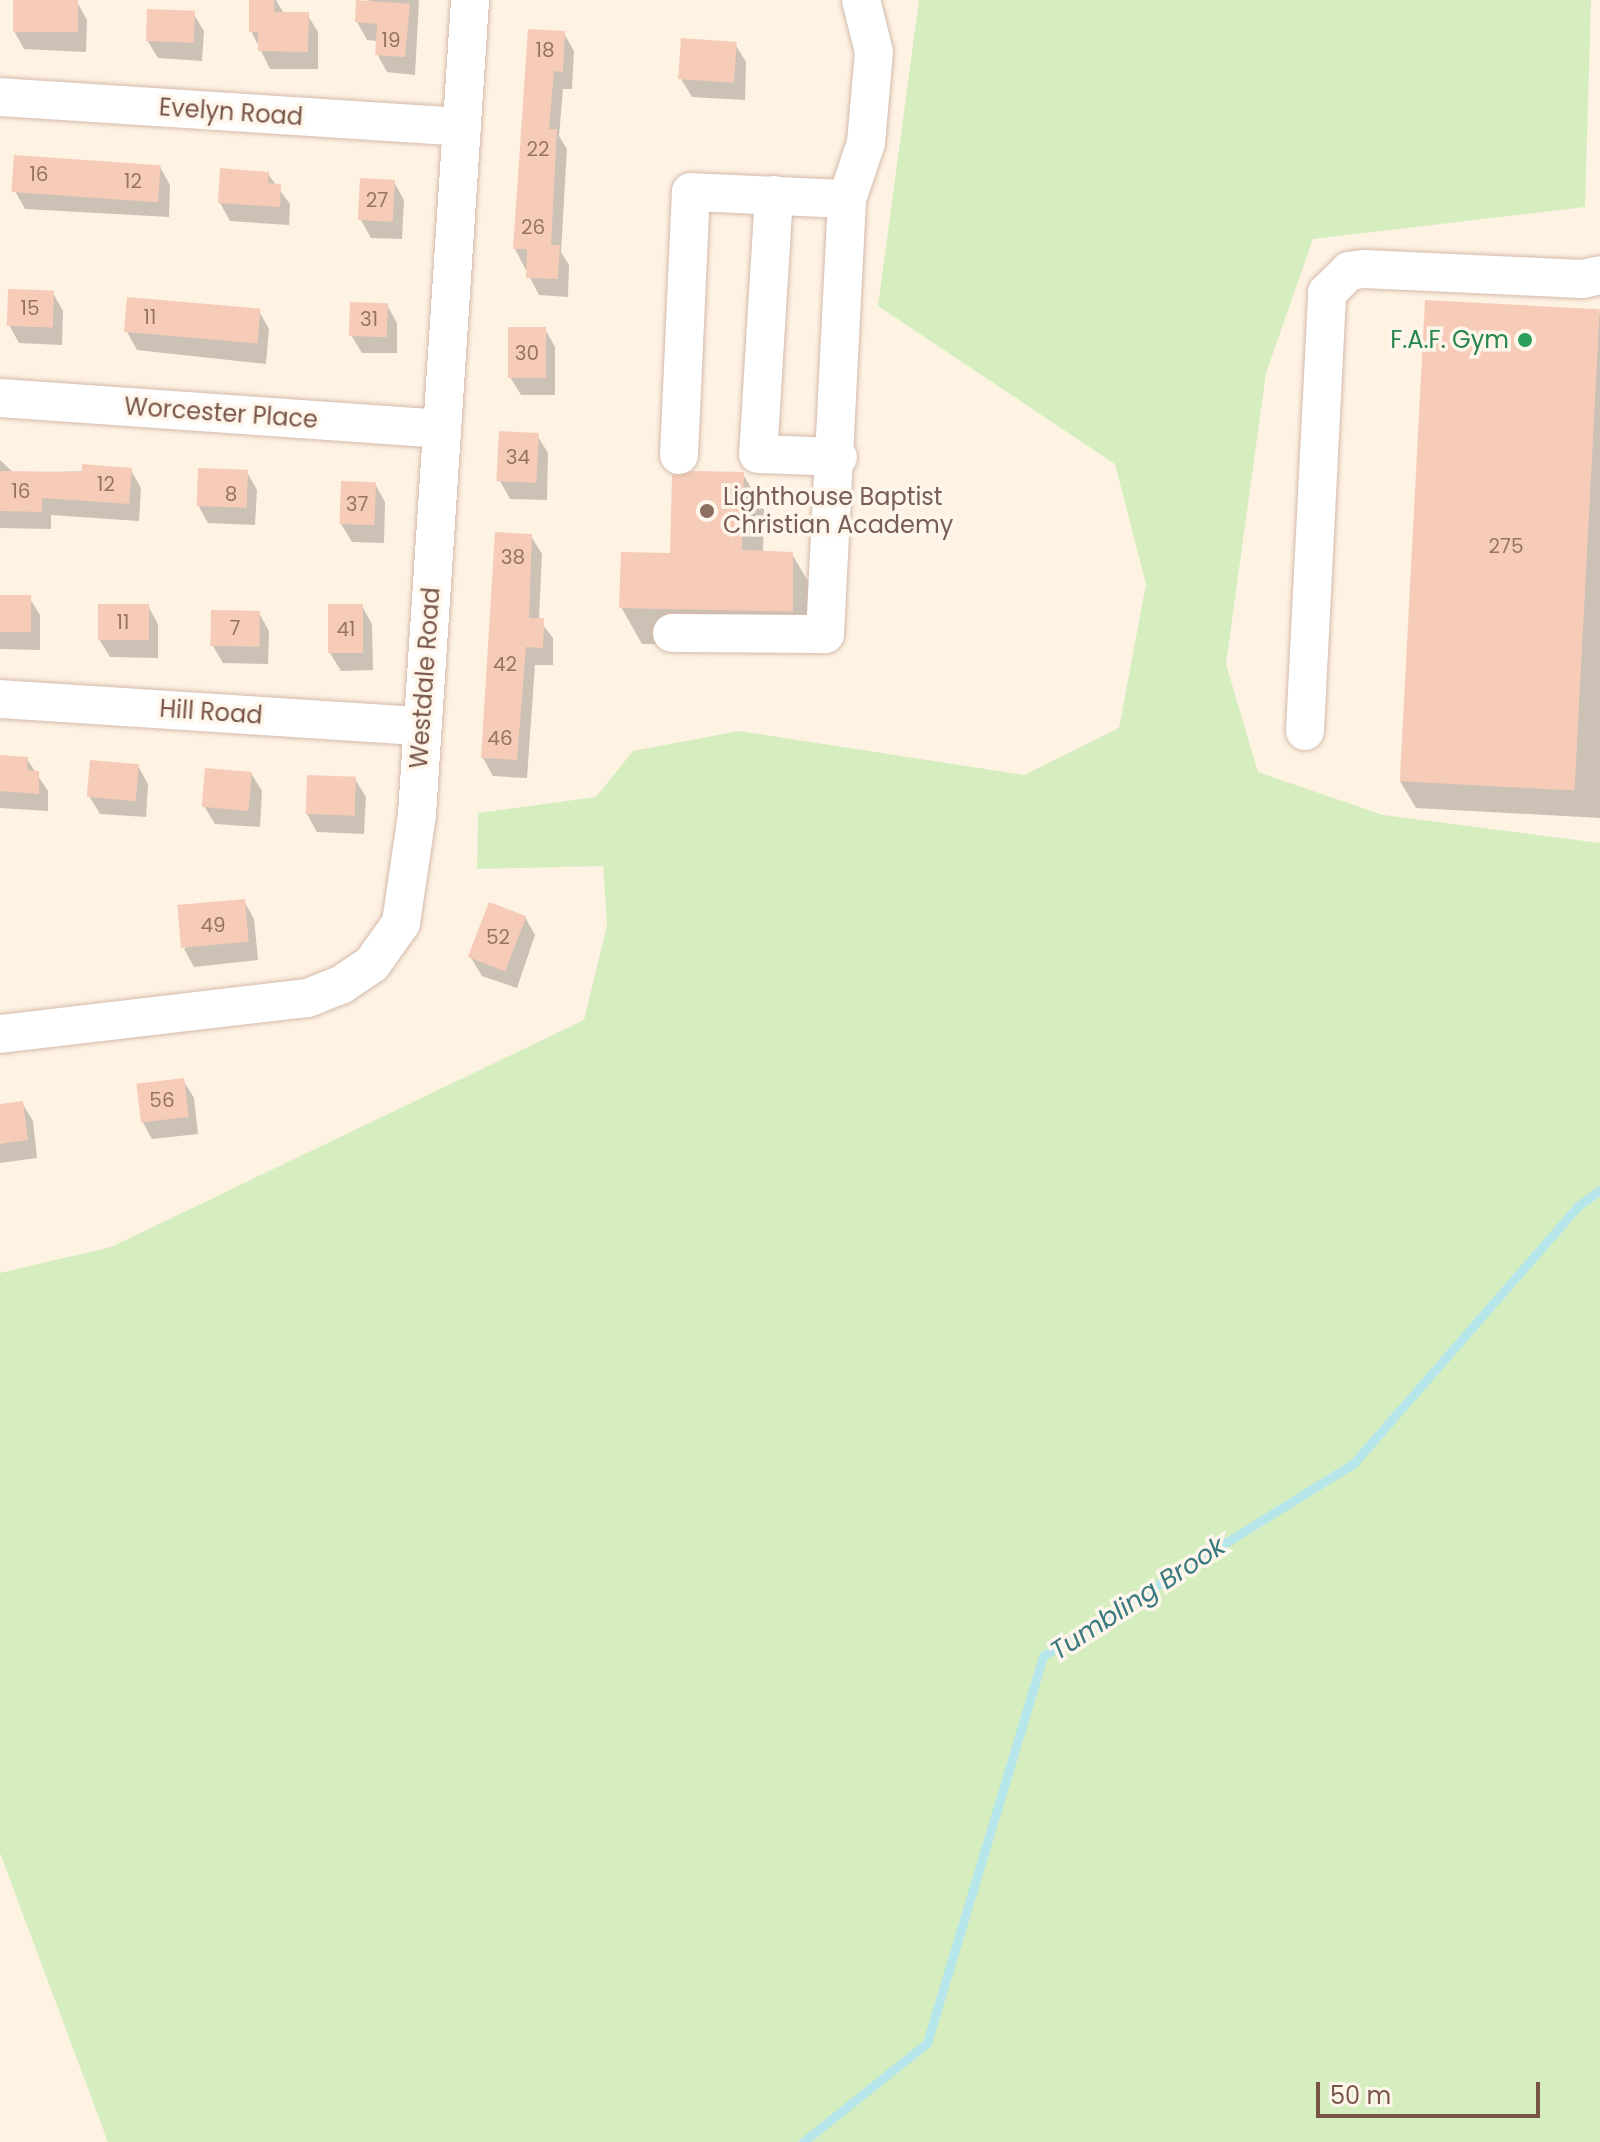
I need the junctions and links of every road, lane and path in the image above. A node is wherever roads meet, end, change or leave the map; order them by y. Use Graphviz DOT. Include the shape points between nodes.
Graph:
graph roads {
  1 [pos="470,0"];
  2 [pos="861,0"];
  3 [pos="0,97"];
  4 [pos="462,127"];
  5 [pos="774,195"];
  6 [pos="847,199"];
  7 [pos="1600,275"];
  8 [pos="0,398"];
  9 [pos="442,429"];
  10 [pos="679,455"];
  11 [pos="838,457"];
  12 [pos="672,633"];
  13 [pos="0,699"];
  14 [pos="421,726"];
  15 [pos="1305,731"];
  16 [pos="0,1034"];
  1 -- 4 [label="street, Westdale Road"];
  2 -- 6 [label="street" via="874,52 866,143"];
  3 -- 4 [label="street, Evelyn Road"];
  4 -- 9 [label="street, Westdale Road"];
  5 -- 6 [label="street"];
  5 -- 10 [label="street" via="691,192"];
  5 -- 11 [label="street" via="758,454"];
  6 -- 11 [label="street"];
  7 -- 15 [label="street" via="1583,279 1364,269 1342,276 1327,293"];
  8 -- 9 [label="street, Worcester Place"];
  9 -- 14 [label="street, Westdale Road"];
  11 -- 12 [label="street" via="825,634"];
  13 -- 14 [label="street, Hill Road"];
  14 -- 16 [label="street, Westdale Road" via="406,908 383,951 357,976 293,1001"];
}
